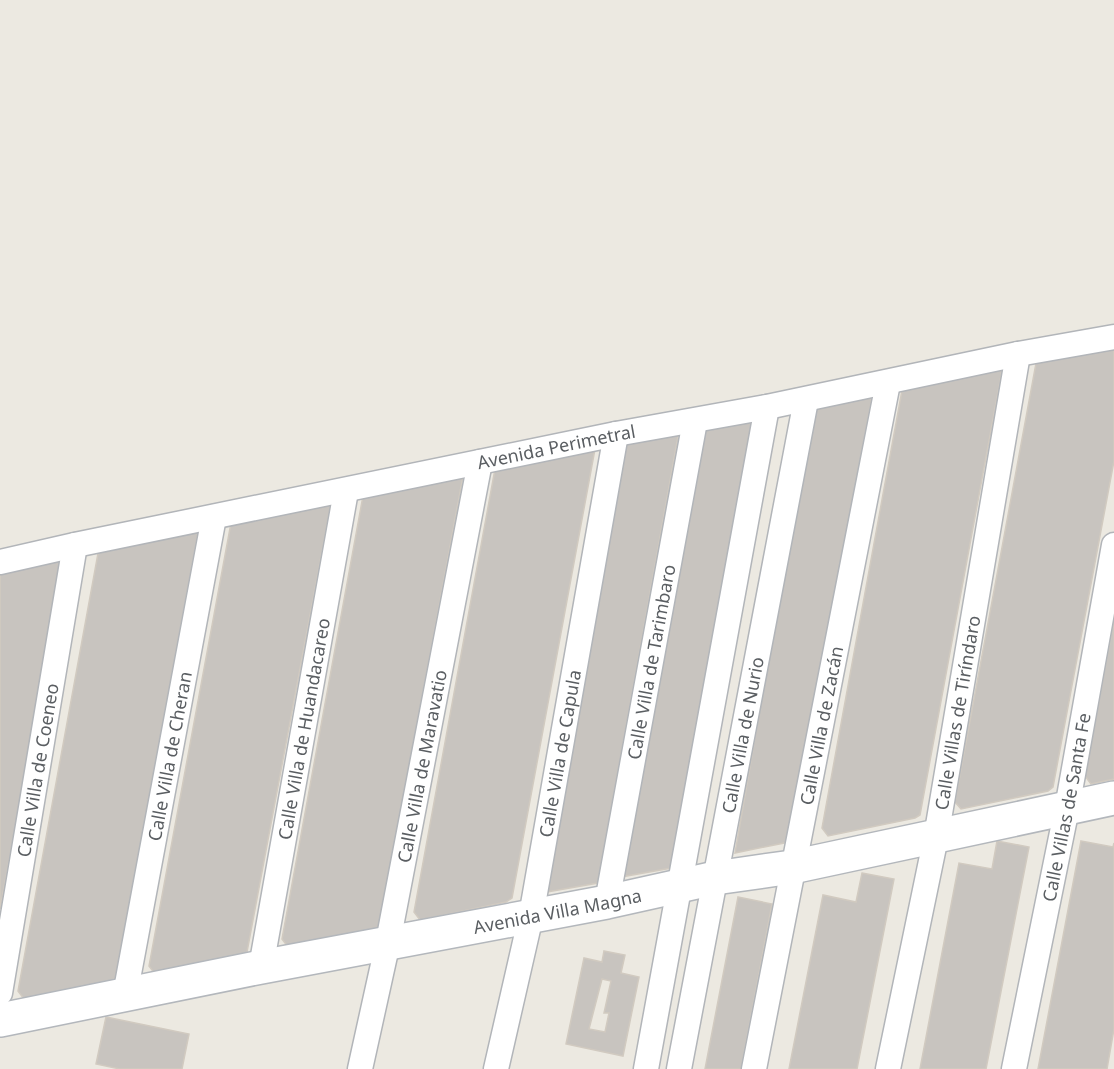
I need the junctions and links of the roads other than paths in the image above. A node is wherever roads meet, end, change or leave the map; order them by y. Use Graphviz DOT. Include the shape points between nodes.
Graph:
graph roads {
  1 [pos="1114,338"];
  2 [pos="1018,354"];
  3 [pos="888,383"];
  4 [pos="806,400"];
  5 [pos="767,407"];
  6 [pos="695,421"];
  7 [pos="616,434"];
  8 [pos="480,462"];
  9 [pos="346,490"];
  10 [pos="214,517"];
  11 [pos="75,544"];
  12 [pos="1114,545"];
  13 [pos="0,562"];
  14 [pos="1114,798"];
  15 [pos="1067,808"];
  16 [pos="936,837"];
  17 [pos="792,867"];
  18 [pos="715,878"];
  19 [pos="679,886"];
  20 [pos="607,902"];
  21 [pos="531,916"];
  22 [pos="388,942"];
  23 [pos="261,967"];
  24 [pos="0,993"];
  25 [pos="125,995"];
  26 [pos="0,1020"];
  27 [pos="360,1069"];
  28 [pos="496,1069"];
  29 [pos="646,1069"];
  30 [pos="679,1069"];
  31 [pos="754,1069"];
  32 [pos="888,1069"];
  33 [pos="1014,1069"];
  1 -- 2 [label="street, Avenida Perimetral"];
  2 -- 3 [label="street, Avenida Perimetral"];
  2 -- 16 [label="street, Calle Villas de Tiríndaro"];
  3 -- 4 [label="street, Avenida Perimetral"];
  3 -- 17 [label="street, Calle Villa de Zacán"];
  4 -- 5 [label="street, Avenida Perimetral"];
  4 -- 18 [label="street, Calle Villa de Nurio"];
  5 -- 6 [label="street, Avenida Perimetral"];
  5 -- 19 [label="street, Calle Villa de Nurio"];
  6 -- 7 [label="street, Avenida Perimetral"];
  6 -- 20 [label="street, Calle Villa de Tarimbaro"];
  7 -- 8 [label="street, Avenida Perimetral"];
  7 -- 21 [label="street, Calle Villa de Capula"];
  8 -- 9 [label="street, Avenida Perimetral"];
  8 -- 22 [label="street, Calle Villa de Maravatio"];
  9 -- 10 [label="street, Avenida Perimetral"];
  9 -- 23 [label="street, Calle Villa de Huandacareo"];
  10 -- 11 [label="street, Avenida Perimetral"];
  10 -- 25 [label="street, Calle Villa de Cheran"];
  11 -- 13 [label="street, Avenida Perimetral"];
  11 -- 24 [label="street, Calle Villa de Coeneo"];
  12 -- 15 [label="street, Calle Villas de Santa Fe"];
  14 -- 15 [label="street, Avenida Villa Magna"];
  15 -- 16 [label="street, Avenida Villa Magna"];
  15 -- 33 [label="street, Calle Villas de Santa Fe"];
  16 -- 17 [label="street, Avenida Villa Magna"];
  16 -- 32 [label="street, Calle Villas de Tiríndaro"];
  17 -- 18 [label="street, Avenida Villa Magna"];
  17 -- 31 [label="street, Calle Villa de Zacán"];
  18 -- 19 [label="street, Avenida Villa Magna"];
  18 -- 30 [label="street, Calle Villa de Nurio"];
  19 -- 20 [label="street, Avenida Villa Magna"];
  19 -- 29 [label="street, Calle Villa de Nurio"];
  20 -- 21 [label="street, Avenida Villa Magna"];
  21 -- 22 [label="street, Avenida Villa Magna"];
  21 -- 28 [label="street, Calle Villa de Capula"];
  22 -- 23 [label="street, Avenida Villa Magna"];
  22 -- 27 [label="street, Calle Villa de Maravatio"];
  23 -- 25 [label="street, Avenida Villa Magna"];
  25 -- 26 [label="street, Avenida Villa Magna"];
}
